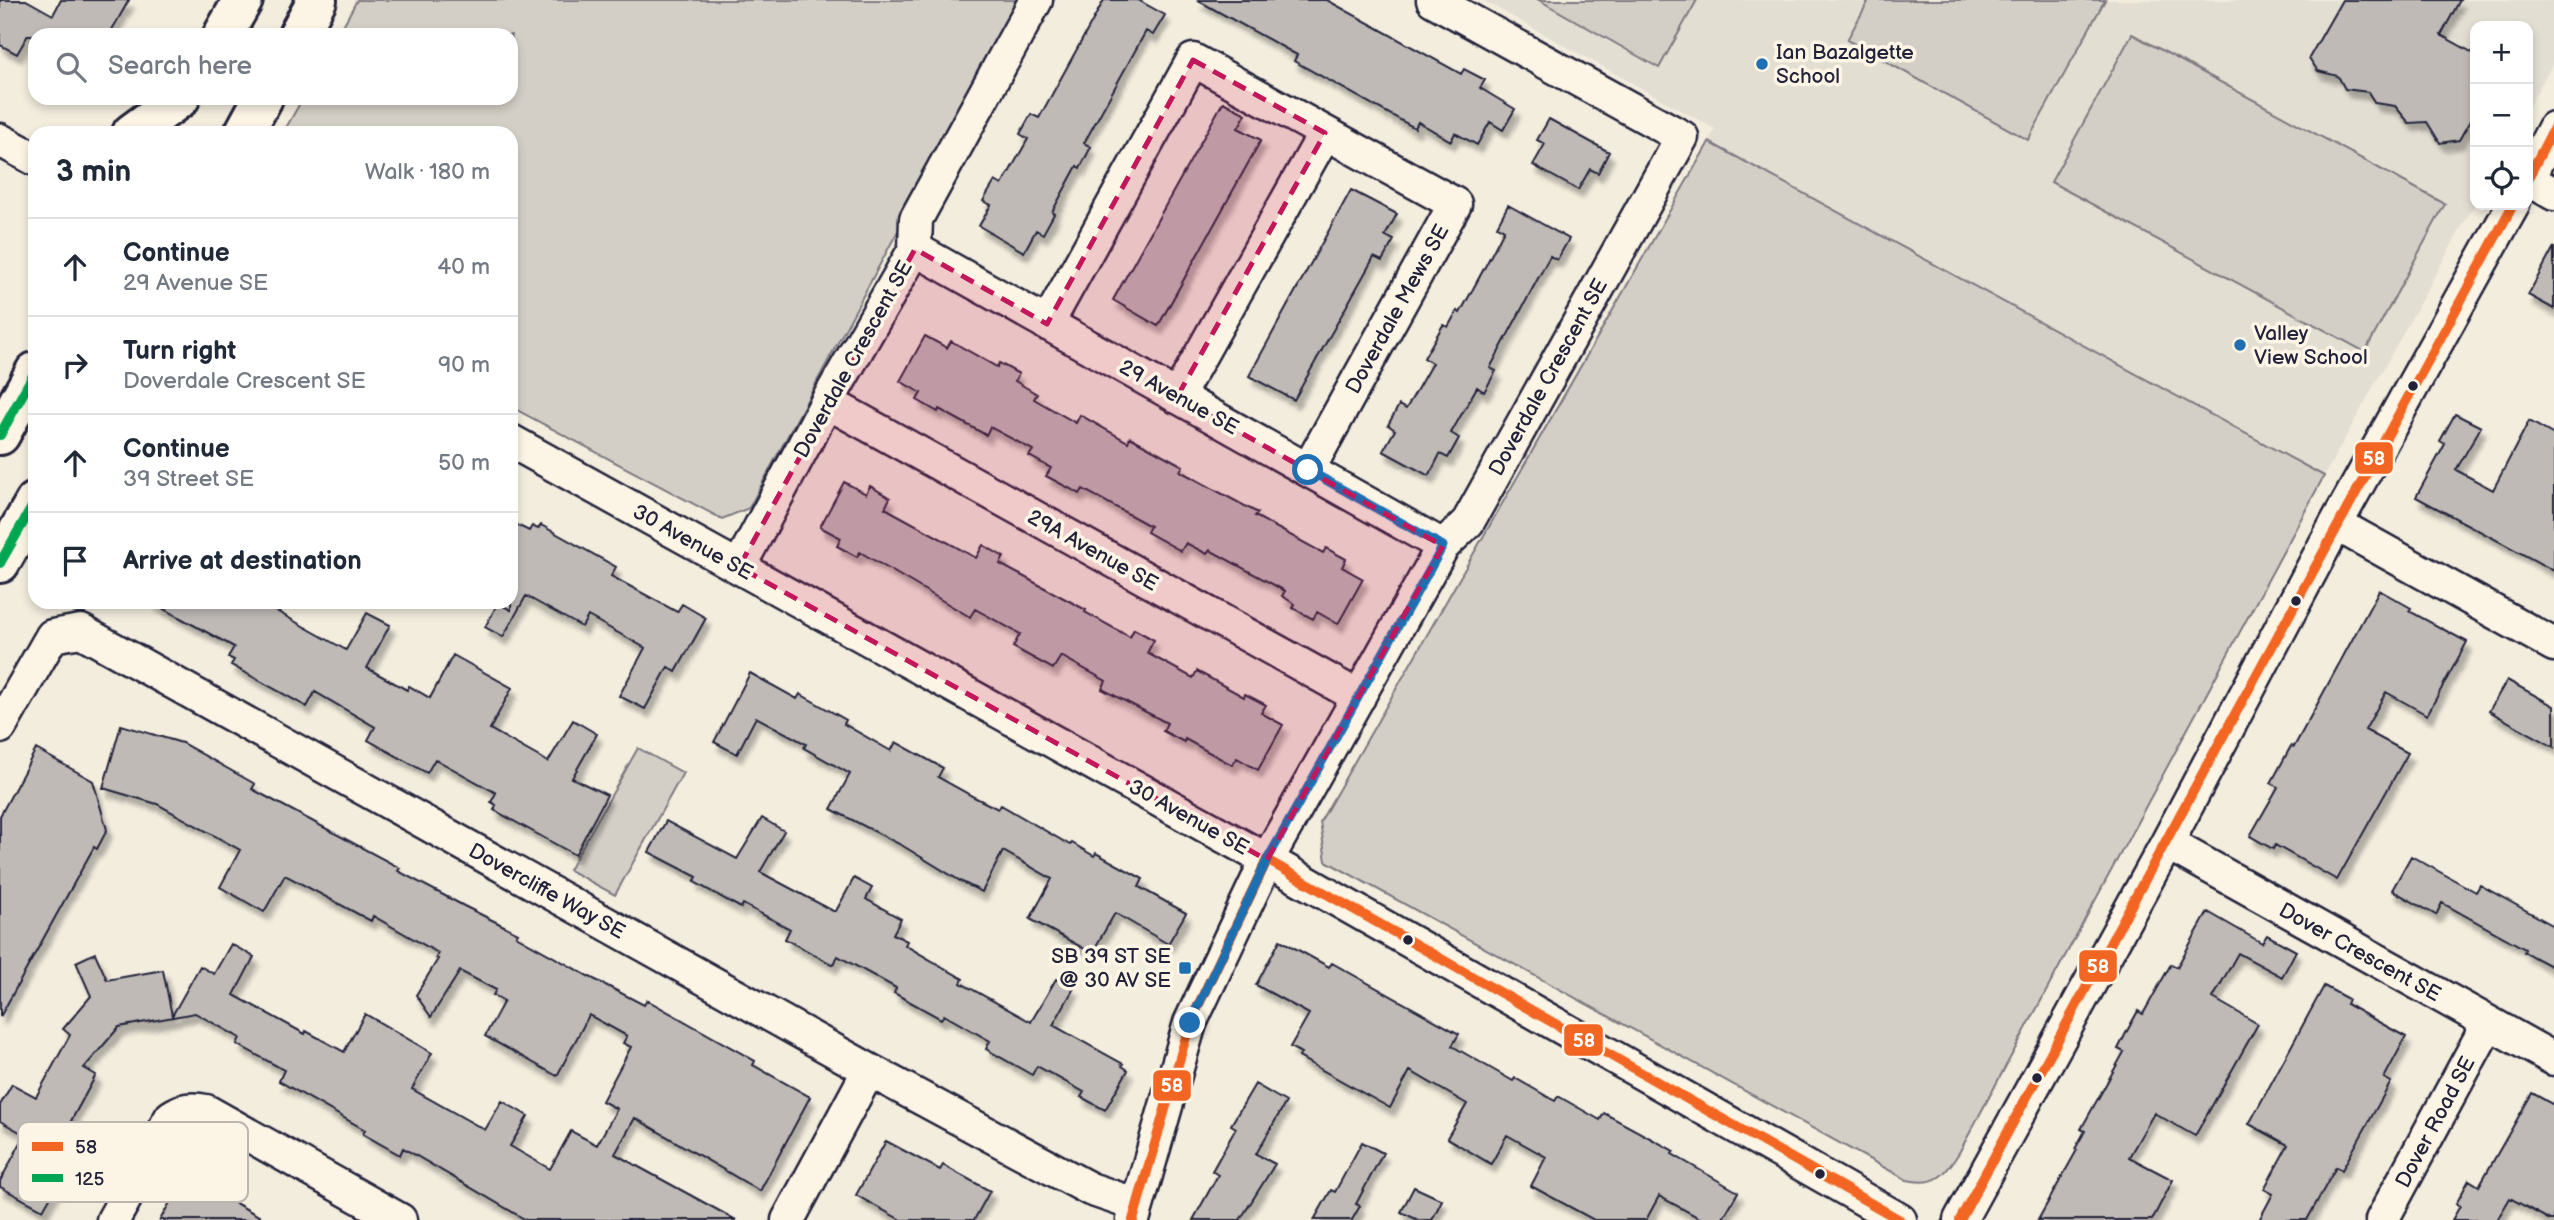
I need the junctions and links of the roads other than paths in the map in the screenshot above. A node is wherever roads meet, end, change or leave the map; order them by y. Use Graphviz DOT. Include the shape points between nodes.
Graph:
graph roads {
  1 [pos="243,0"];
  2 [pos="317,0"];
  3 [pos="1036,0"];
  4 [pos="1433,0"];
  5 [pos="227,28"];
  6 [pos="302,28"];
  7 [pos="170,105"];
  8 [pos="184,105"];
  9 [pos="259,105"];
  10 [pos="142,126"];
  11 [pos="172,126"];
  12 [pos="248,126"];
  13 [pos="2554,128"];
  14 [pos="1325,133"];
  15 [pos="0,140"];
  16 [pos="28,155"];
  17 [pos="2533,169"];
  18 [pos="2533,182"];
  19 [pos="2554,194"];
  20 [pos="2510,210"];
  21 [pos="915,249"];
  22 [pos="1047,324"];
  23 [pos="28,385"];
  24 [pos="1177,397"];
  25 [pos="827,402"];
  26 [pos="0,435"];
  27 [pos="518,445"];
  28 [pos="1308,470"];
  29 [pos="28,514"];
  30 [pos="2336,524"];
  31 [pos="1443,546"];
  32 [pos="0,563"];
  33 [pos="739,567"];
  34 [pos="2554,645"];
  35 [pos="1359,697"];
  36 [pos="0,727"];
  37 [pos="2167,843"];
  38 [pos="1267,860"];
  39 [pos="2488,1024"];
  40 [pos="2554,1059"];
  41 [pos="869,1070"];
  42 [pos="168,1122"];
  43 [pos="226,1122"];
  44 [pos="248,1135"];
  45 [pos="123,1202"];
  46 [pos="1135,1212"];
  47 [pos="113,1220"];
  48 [pos="400,1220"];
  49 [pos="788,1220"];
  50 [pos="1900,1220"];
  51 [pos="1960,1220"];
  52 [pos="2382,1220"];
  1 -- 5 [label="main road"];
  2 -- 6 [label="main road"];
  3 -- 21 [label="street, Doverdale Crescent SE" via="916,219"];
  4 -- 31 [label="street, Doverdale Crescent SE" via="1682,137 1468,522"];
  7 -- 10 [label="main road"];
  8 -- 11 [label="main road"];
  9 -- 12 [label="main road"];
  13 -- 17 [label="street"];
  14 -- 22 [label="street, Doverdale Mews SE" via="1193,60"];
  14 -- 24 [label="street"];
  14 -- 28 [label="street, Doverdale Mews SE" via="1455,204"];
  15 -- 16 [label="street"];
  18 -- 19 [label="street"];
  20 -- 30 [label="street"];
  21 -- 22 [label="street, 29 Avenue SE"];
  21 -- 25 [label="street, Doverdale Crescent SE"];
  22 -- 24 [label="street, 29 Avenue SE"];
  23 -- 26 [label="main road"];
  24 -- 28 [label="street, 29 Avenue SE"];
  25 -- 33 [label="street, Doverdale Crescent SE"];
  25 -- 35 [label="street, 29A Avenue SE"];
  27 -- 33 [label="street, 30 Avenue SE"];
  28 -- 31 [label="street, 29 Avenue SE"];
  29 -- 32 [label="main road"];
  30 -- 34 [label="street"];
  30 -- 37 [label="street"];
  31 -- 35 [label="street, Doverdale Crescent SE"];
  33 -- 38 [label="street, 30 Avenue SE"];
  35 -- 38 [label="street, Doverdale Crescent SE"];
  36 -- 41 [label="street, Dovercliffe Way SE" via="52,636 81,631"];
  37 -- 39 [label="street, Dover Crescent SE"];
  37 -- 51 [label="street"];
  38 -- 46 [label="street, Doverdale Crescent SE" via="1190,1023"];
  38 -- 50 [label="street, 30 Avenue SE"];
  39 -- 40 [label="street, Dover Crescent SE"];
  39 -- 52 [label="street, Dover Road SE"];
  41 -- 46 [label="street, Dovercliffe Way SE"];
  41 -- 49 [label="street"];
  42 -- 43 [label="street" via="192,1108"];
  44 -- 48 [label="street"];
  45 -- 47 [label="street"];
}
